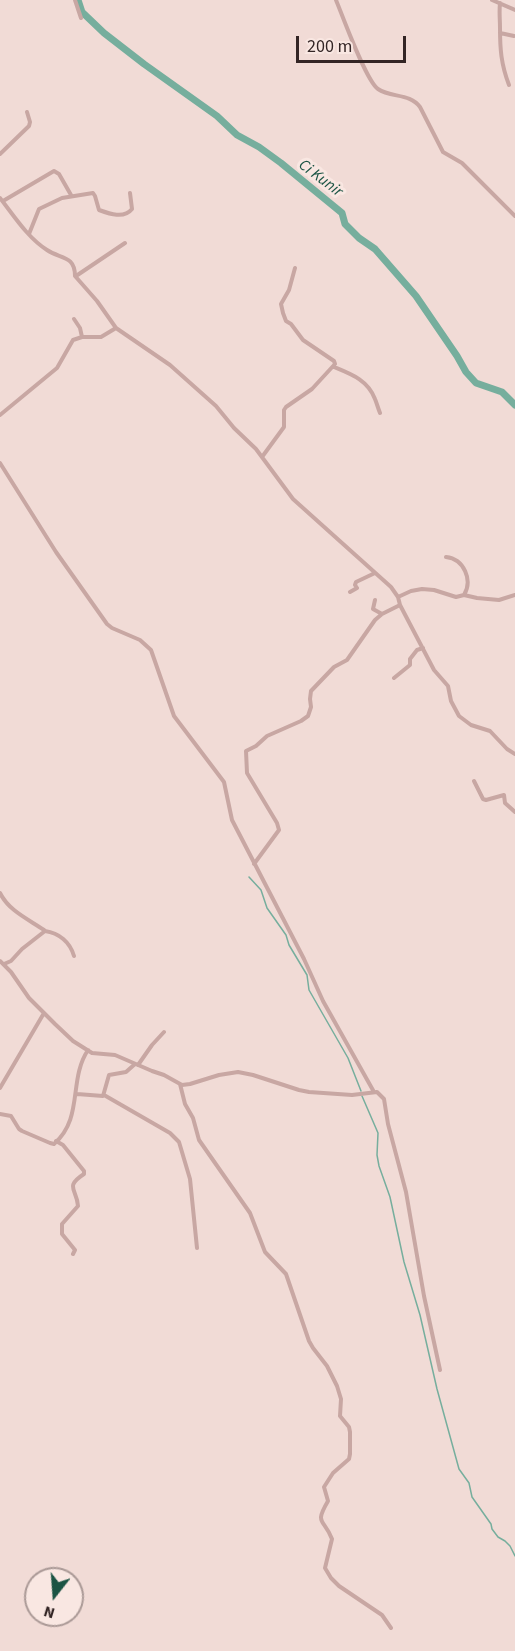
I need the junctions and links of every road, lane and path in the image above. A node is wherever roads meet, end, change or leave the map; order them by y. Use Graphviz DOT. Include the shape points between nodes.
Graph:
graph roads {
  1 [pos="75,0"];
  2 [pos="336,0"];
  3 [pos="492,0"];
  4 [pos="500,3"];
  5 [pos="515,9"];
  6 [pos="81,18"];
  7 [pos="500,33"];
  8 [pos="513,36"];
  9 [pos="509,85"];
  10 [pos="27,112"];
  11 [pos="0,154"];
  12 [pos="130,193"];
  13 [pos="71,195"];
  14 [pos="1,200"];
  15 [pos="515,216"];
  16 [pos="29,234"];
  17 [pos="125,243"];
  18 [pos="295,268"];
  19 [pos="75,276"];
  20 [pos="74,320"];
  21 [pos="116,328"];
  22 [pos="82,337"];
  23 [pos="334,367"];
  24 [pos="380,413"];
  25 [pos="0,415"];
  26 [pos="262,457"];
  27 [pos="0,463"];
  28 [pos="446,556"];
  29 [pos="375,573"];
  30 [pos="350,592"];
  31 [pos="464,595"];
  32 [pos="515,595"];
  33 [pos="398,597"];
  34 [pos="375,600"];
  35 [pos="400,605"];
  36 [pos="382,614"];
  37 [pos="423,648"];
  38 [pos="394,678"];
  39 [pos="515,754"];
  40 [pos="474,781"];
  41 [pos="515,812"];
  42 [pos="254,864"];
  43 [pos="0,893"];
  44 [pos="45,931"];
  45 [pos="74,956"];
  46 [pos="2,962"];
  47 [pos="44,1013"];
  48 [pos="164,1032"];
  49 [pos="88,1050"];
  50 [pos="137,1064"];
  51 [pos="180,1084"];
  52 [pos="0,1088"];
  53 [pos="374,1092"];
  54 [pos="76,1094"];
  55 [pos="104,1095"];
  56 [pos="0,1113"];
  57 [pos="56,1142"];
  58 [pos="197,1248"];
  59 [pos="73,1254"];
  60 [pos="440,1370"];
  61 [pos="391,1628"];
  1 -- 6 [label="street"];
  2 -- 15 [label="street" via="373,85 416,101 443,152 462,163"];
  3 -- 4 [label="street"];
  4 -- 5 [label="street"];
  4 -- 7 [label="street"];
  7 -- 8 [label="street"];
  7 -- 9 [label="street" via="501,60"];
  10 -- 11 [label="street" via="29,126"];
  12 -- 13 [label="street" via="132,209 121,215 99,210 93,193"];
  13 -- 14 [label="street" via="54,171"];
  13 -- 16 [label="street" via="39,209"];
  14 -- 16 [label="street"];
  16 -- 19 [label="street" via="48,251 69,260"];
  17 -- 19 [label="street"];
  18 -- 23 [label="street" via="281,304 286,321 303,340 334,361"];
  19 -- 21 [label="street"];
  20 -- 22 [label="street"];
  21 -- 22 [label="street" via="101,337"];
  21 -- 26 [label="street" via="170,365 216,406"];
  22 -- 25 [label="street" via="73,340 57,368"];
  23 -- 24 [label="street" via="367,386"];
  23 -- 26 [label="street" via="286,407 284,427"];
  26 -- 29 [label="street" via="293,499"];
  27 -- 42 [label="street" via="107,624 140,640 151,650 174,716 224,782 231,817"];
  28 -- 31 [label="street" via="459,561 466,572 469,587"];
  29 -- 30 [label="street" via="356,582 357,588"];
  29 -- 33 [label="street"];
  31 -- 32 [label="street" via="501,600"];
  31 -- 33 [label="street" via="453,597 422,589"];
  33 -- 35 [label="street"];
  34 -- 36 [label="street" via="373,609"];
  35 -- 36 [label="street"];
  35 -- 37 [label="street"];
  36 -- 42 [label="street" via="347,660 334,667 311,691 308,716 246,751 247,773 279,830"];
  37 -- 38 [label="street"];
  37 -- 39 [label="street" via="448,686 459,717 490,731"];
  40 -- 41 [label="street" via="483,799 504,795"];
  42 -- 53 [label="street"];
  43 -- 44 [label="street" via="14,910"];
  44 -- 45 [label="street" via="67,941"];
  44 -- 46 [label="street" via="11,961"];
  46 -- 47 [label="street"];
  47 -- 49 [label="street"];
  47 -- 52 [label="street"];
  48 -- 50 [label="street"];
  49 -- 50 [label="street"];
  49 -- 54 [label="street" via="80,1064"];
  50 -- 51 [label="street"];
  50 -- 55 [label="street" via="126,1072 110,1074"];
  51 -- 53 [label="street" via="238,1072 299,1090 342,1095"];
  51 -- 61 [label="street" via="199,1140 250,1213 265,1252 286,1274 309,1341 340,1393 339,1413 349,1427 350,1454 324,1487 328,1501 321,1522 332,1539 325,1568 339,1586 382,1615"];
  53 -- 60 [label="street" via="384,1099"];
  54 -- 55 [label="street"];
  54 -- 57 [label="street" via="65,1131"];
  55 -- 58 [label="street" via="179,1142 190,1179"];
  56 -- 57 [label="street" via="10,1116 22,1131"];
  57 -- 59 [label="street" via="84,1171 72,1187 78,1206 62,1224 62,1234 75,1250"];
}
